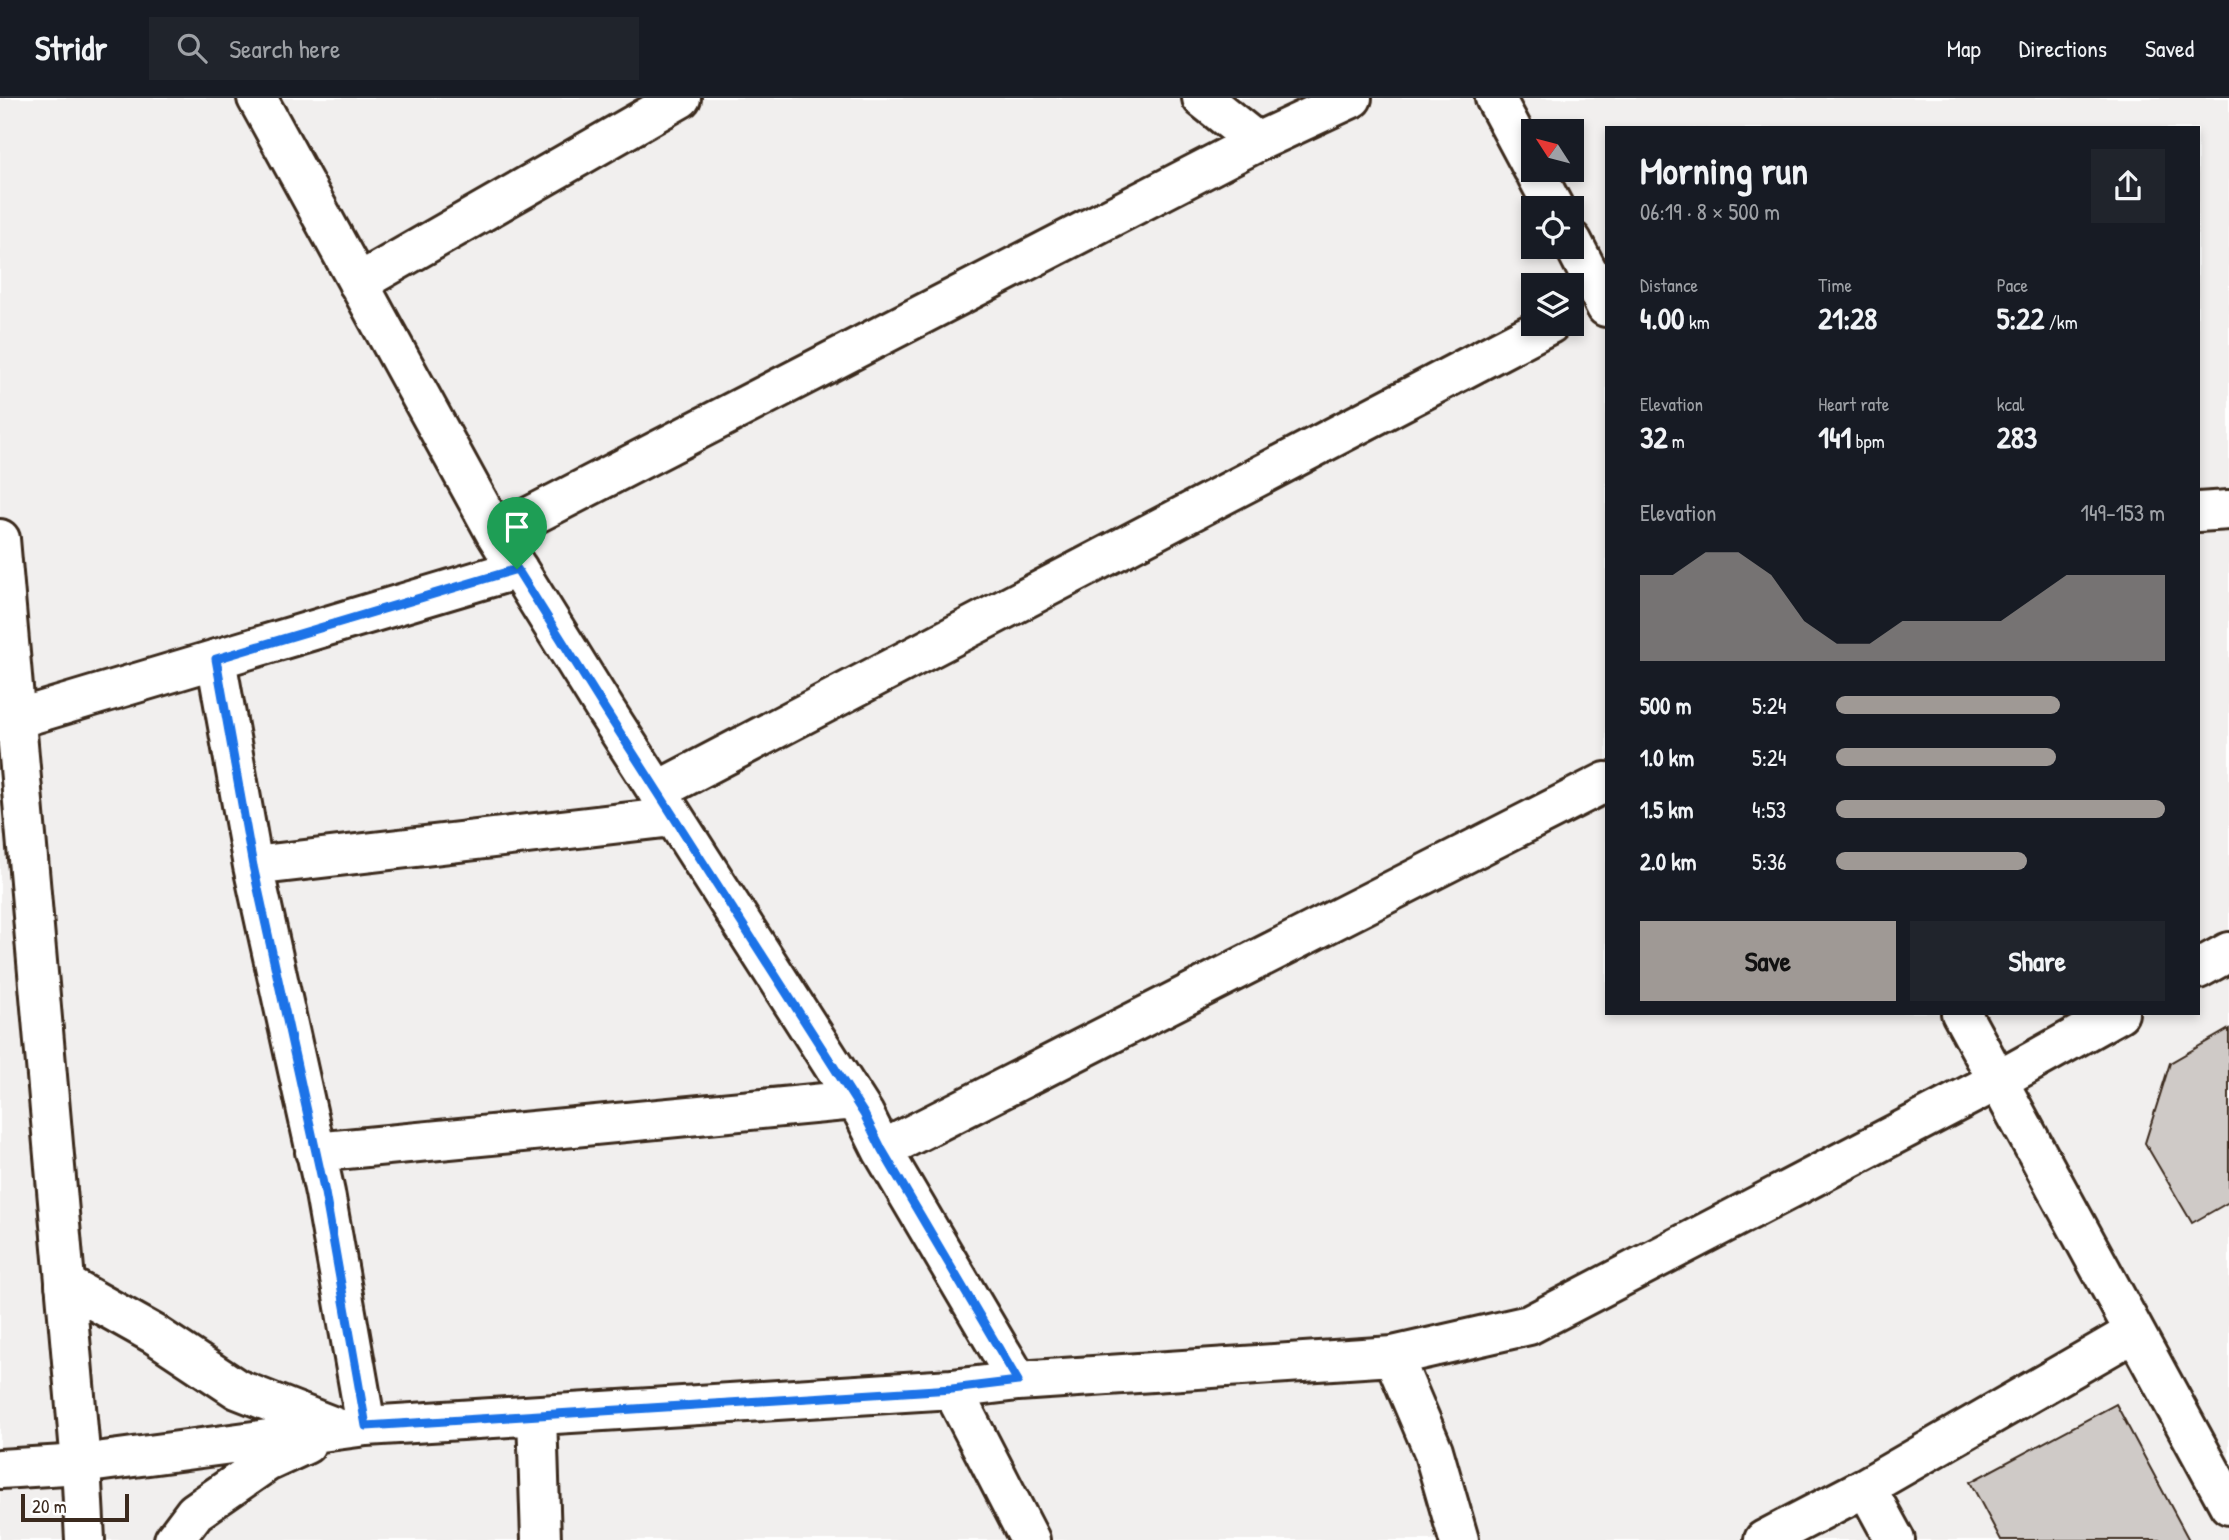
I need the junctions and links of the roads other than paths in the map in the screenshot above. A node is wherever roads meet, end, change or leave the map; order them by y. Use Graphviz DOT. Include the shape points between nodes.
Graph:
graph roads {
  1 [pos="257,98"];
  2 [pos="681,98"];
  3 [pos="1202,98"];
  4 [pos="1352,98"];
  5 [pos="1495,98"];
  6 [pos="1257,142"];
  7 [pos="1521,147"];
  8 [pos="1578,259"];
  9 [pos="358,283"];
  10 [pos="1593,305"];
  11 [pos="1528,336"];
  12 [pos="496,534"];
  13 [pos="0,539"];
  14 [pos="517,569"];
  15 [pos="216,659"];
  16 [pos="8,719"];
  17 [pos="1605,783"];
  18 [pos="665,804"];
  19 [pos="253,866"];
  20 [pos="2229,952"];
  21 [pos="2200,968"];
  22 [pos="1962,1015"];
  23 [pos="2115,1015"];
  24 [pos="1997,1082"];
  25 [pos="855,1100"];
  26 [pos="882,1150"];
  27 [pos="314,1152"];
  28 [pos="65,1284"];
  29 [pos="2133,1333"];
  30 [pos="1393,1356"];
  31 [pos="1018,1381"];
  32 [pos="952,1389"];
  33 [pos="537,1416"];
  34 [pos="353,1427"];
  35 [pos="81,1464"];
  36 [pos="0,1469"];
  37 [pos="1866,1487"];
  38 [pos="2229,1505"];
  39 [pos="85,1540"];
  40 [pos="173,1540"];
  41 [pos="541,1540"];
  42 [pos="1030,1540"];
  43 [pos="1459,1540"];
  44 [pos="1764,1540"];
  45 [pos="1895,1540"];
  1 -- 9 [label="street"];
  2 -- 9 [label="street"];
  3 -- 6 [label="street"];
  4 -- 6 [label="street"];
  5 -- 7 [label="street"];
  6 -- 12 [label="street"];
  8 -- 10 [label="street"];
  9 -- 12 [label="street"];
  11 -- 18 [label="street"];
  12 -- 14 [label="street"];
  13 -- 16 [label="street"];
  14 -- 15 [label="street"];
  14 -- 18 [label="street"];
  15 -- 16 [label="street"];
  15 -- 19 [label="street"];
  16 -- 28 [label="street"];
  17 -- 26 [label="street"];
  18 -- 19 [label="street"];
  18 -- 25 [label="street"];
  19 -- 27 [label="street"];
  20 -- 21 [label="street"];
  22 -- 24 [label="street"];
  23 -- 24 [label="street"];
  24 -- 29 [label="street"];
  24 -- 30 [label="street" via="1529,1325"];
  25 -- 26 [label="street"];
  25 -- 27 [label="street"];
  26 -- 31 [label="street"];
  27 -- 34 [label="street" via="325,1193"];
  28 -- 34 [label="street" via="154,1334 237,1389"];
  28 -- 35 [label="street"];
  29 -- 37 [label="street"];
  29 -- 38 [label="street"];
  30 -- 31 [label="street"];
  30 -- 43 [label="street" via="1433,1450"];
  31 -- 32 [label="street"];
  32 -- 33 [label="street"];
  32 -- 42 [label="street"];
  33 -- 34 [label="street"];
  33 -- 41 [label="street"];
  34 -- 35 [label="street"];
  34 -- 40 [label="street" via="267,1462 195,1512"];
  35 -- 36 [label="street"];
  35 -- 39 [label="street"];
  37 -- 44 [label="street"];
  37 -- 45 [label="street"];
}
